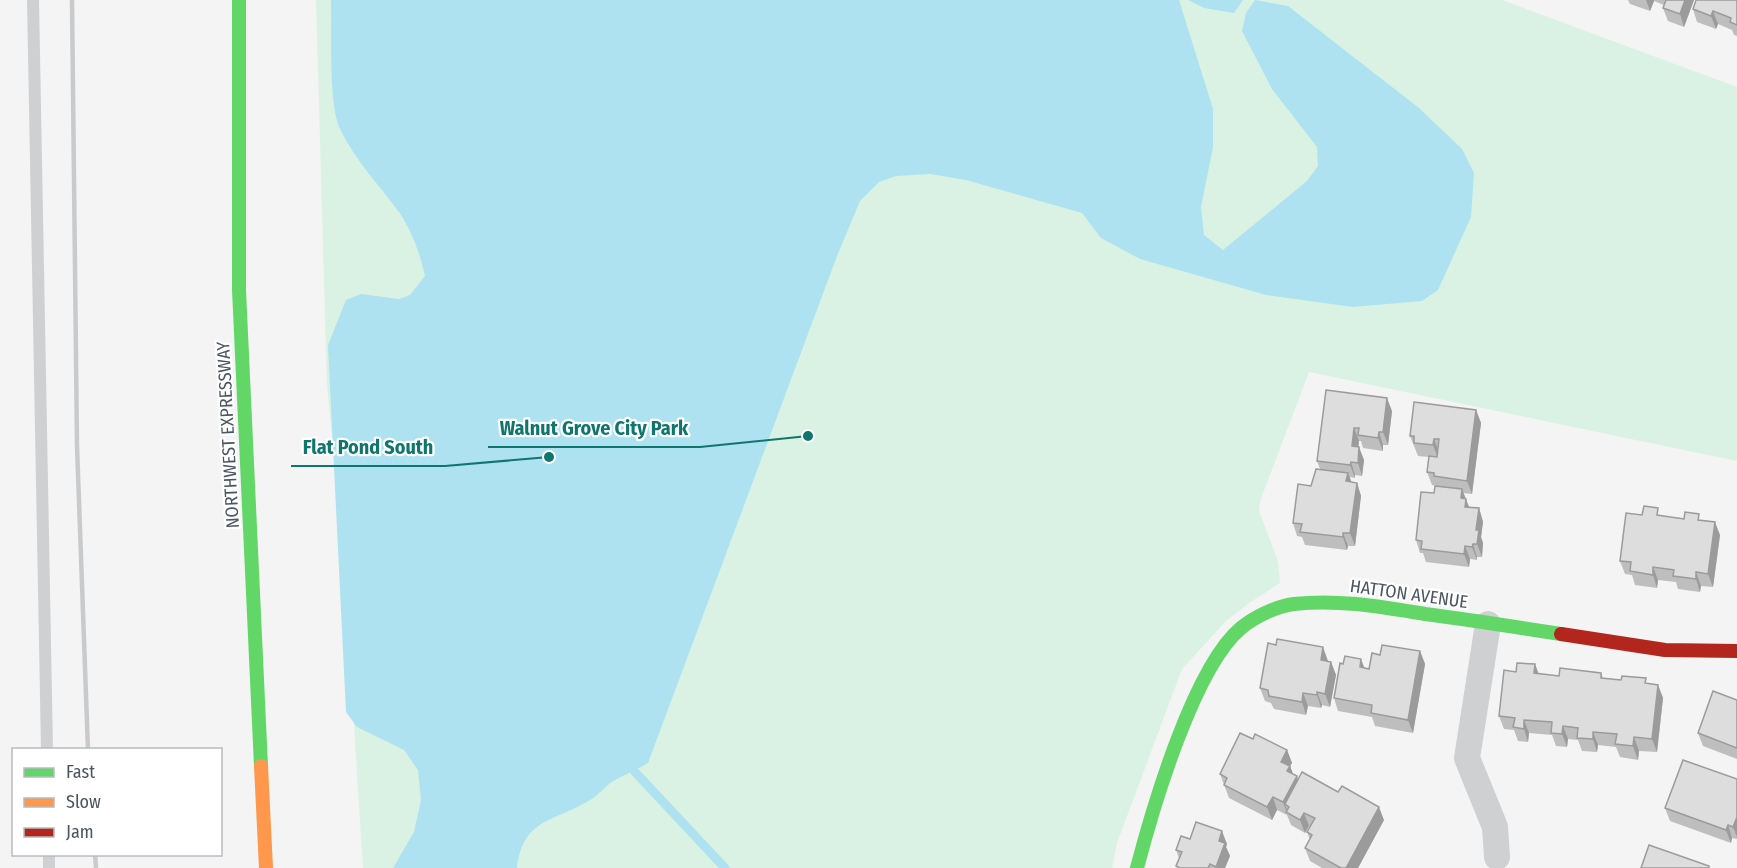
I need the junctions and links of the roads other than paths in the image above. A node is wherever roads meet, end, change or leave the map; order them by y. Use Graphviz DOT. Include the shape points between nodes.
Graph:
graph roads {
  1 [pos="33,0"];
  2 [pos="239,0"];
  3 [pos="1488,624"];
  4 [pos="1737,651"];
  5 [pos="47,748"];
  6 [pos="1497,857"];
  7 [pos="266,868"];
  8 [pos="1137,868"];
  1 -- 5 [label="lane"];
  2 -- 7 [label="main road, NORTHWEST EXPRESSWAY" via="239,290"];
  3 -- 4 [label="main road, HATTON AVENUE" via="1665,650"];
  3 -- 6 [label="street" via="1467,758 1496,826"];
  3 -- 8 [label="main road, HATTON AVENUE" via="1349,602 1292,604 1242,627 1223,646 1197,693"];
}
